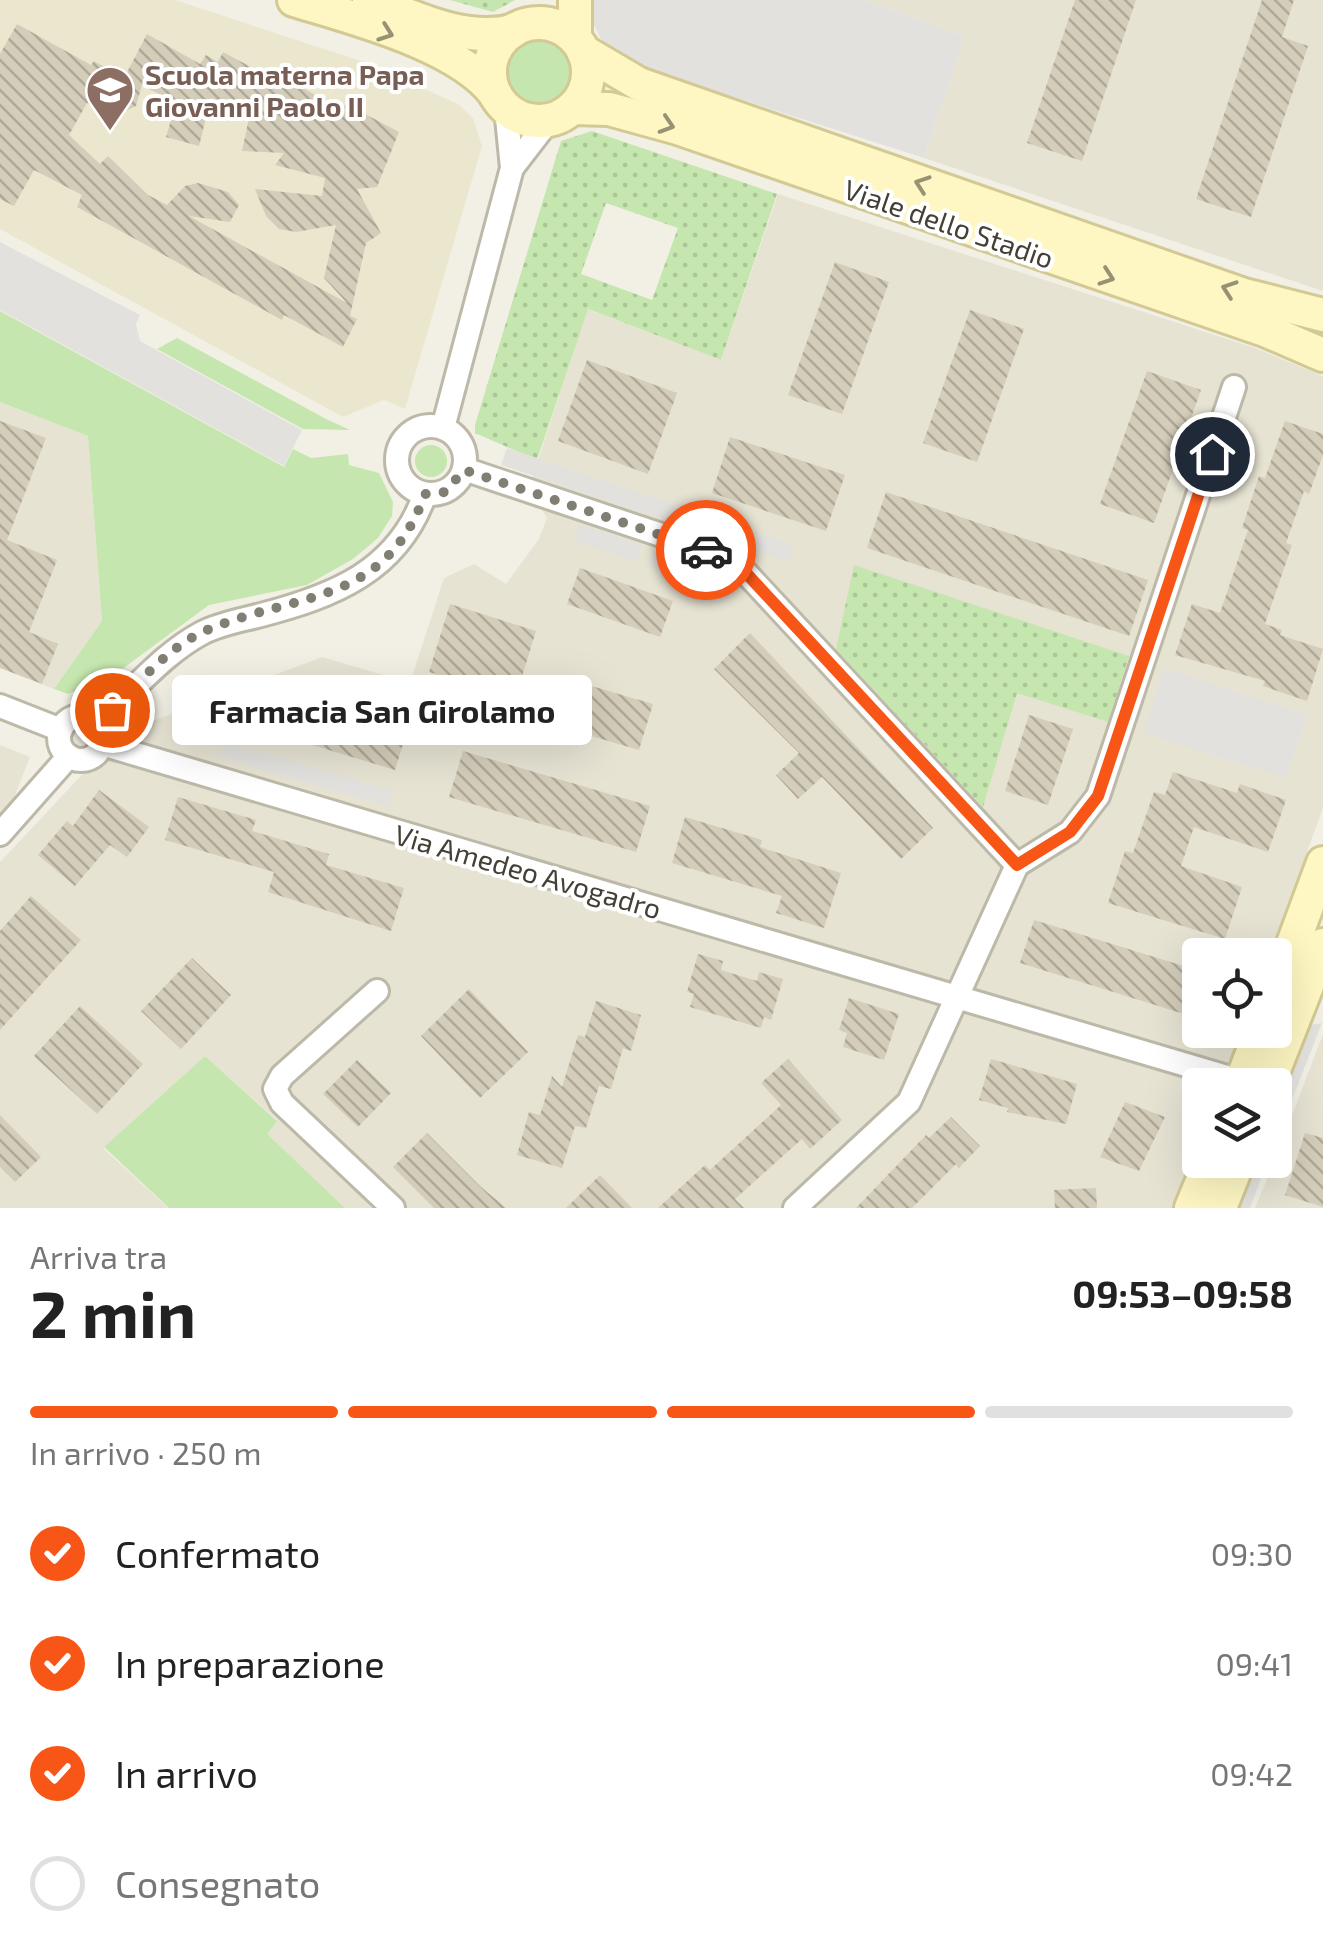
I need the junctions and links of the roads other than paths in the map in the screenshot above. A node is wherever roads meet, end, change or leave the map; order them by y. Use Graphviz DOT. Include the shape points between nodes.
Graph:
graph roads {
  1 [pos="294,0"];
  2 [pos="369,0"];
  3 [pos="575,0"];
  4 [pos="529,19"];
  5 [pos="579,45"];
  6 [pos="501,102"];
  7 [pos="560,114"];
  8 [pos="512,168"];
  9 [pos="1323,314"];
  10 [pos="1323,355"];
  11 [pos="1234,387"];
  12 [pos="443,428"];
  13 [pos="464,470"];
  14 [pos="425,494"];
  15 [pos="0,706"];
  16 [pos="61,730"];
  17 [pos="100,733"];
  18 [pos="69,756"];
  19 [pos="0,834"];
  20 [pos="1323,863"];
  21 [pos="1017,865"];
  22 [pos="1323,945"];
  23 [pos="1292,946"];
  24 [pos="377,991"];
  25 [pos="956,995"];
  26 [pos="1198,1068"];
  27 [pos="1259,1068"];
  28 [pos="1203,1178"];
  29 [pos="1231,1178"];
  30 [pos="392,1208"];
  31 [pos="795,1208"];
  32 [pos="1192,1208"];
  33 [pos="1220,1208"];
  1 -- 6 [label="street, Viale dello Stadio, one-way" via="446,56 472,70"];
  2 -- 4 [label="street, Viale dello Stadio" via="457,31 498,34"];
  3 -- 5 [label="street"];
  4 -- 5 [label="street, Viale dello Stadio" via="561,28"];
  4 -- 6 [label="street" via="492,60"];
  5 -- 7 [label="street" via="586,88"];
  9 -- 5 [label="street, Viale dello Stadio, one-way" via="1244,295 742,122 639,84"];
  6 -- 7 [label="street, Viale dello Stadio" via="533,121"];
  6 -- 8 [label="street"];
  7 -- 8 [label="street"];
  7 -- 10 [label="street, Viale dello Stadio, one-way" via="609,108 678,128"];
  8 -- 12 [label="street"];
  11 -- 21 [label="street" via="1098,796 1070,832"];
  12 -- 13 [label="street" via="463,450"];
  12 -- 14 [label="street" via="411,433 398,452 406,483"];
  13 -- 14 [label="street" via="445,492"];
  13 -- 21 [label="street" via="733,559"];
  14 -- 17 [label="street" via="417,518 377,568 310,602 205,631 173,651"];
  15 -- 16 [label="street"];
  16 -- 17 [label="street" via="73,717"];
  16 -- 18 [label="street"];
  17 -- 18 [label="street" via="88,759"];
  17 -- 25 [label="street, Via Amedeo Avogadro"];
  18 -- 19 [label="street"];
  20 -- 23 [label="street"];
  21 -- 25 [label="street"];
  22 -- 27 [label="street"];
  24 -- 30 [label="street" via="282,1076 276,1089 282,1103"];
  25 -- 26 [label="street, Via Amedeo Avogadro"];
  25 -- 31 [label="street" via="909,1102"];
  28 -- 32 [label="street"];
  29 -- 33 [label="street"];
}
